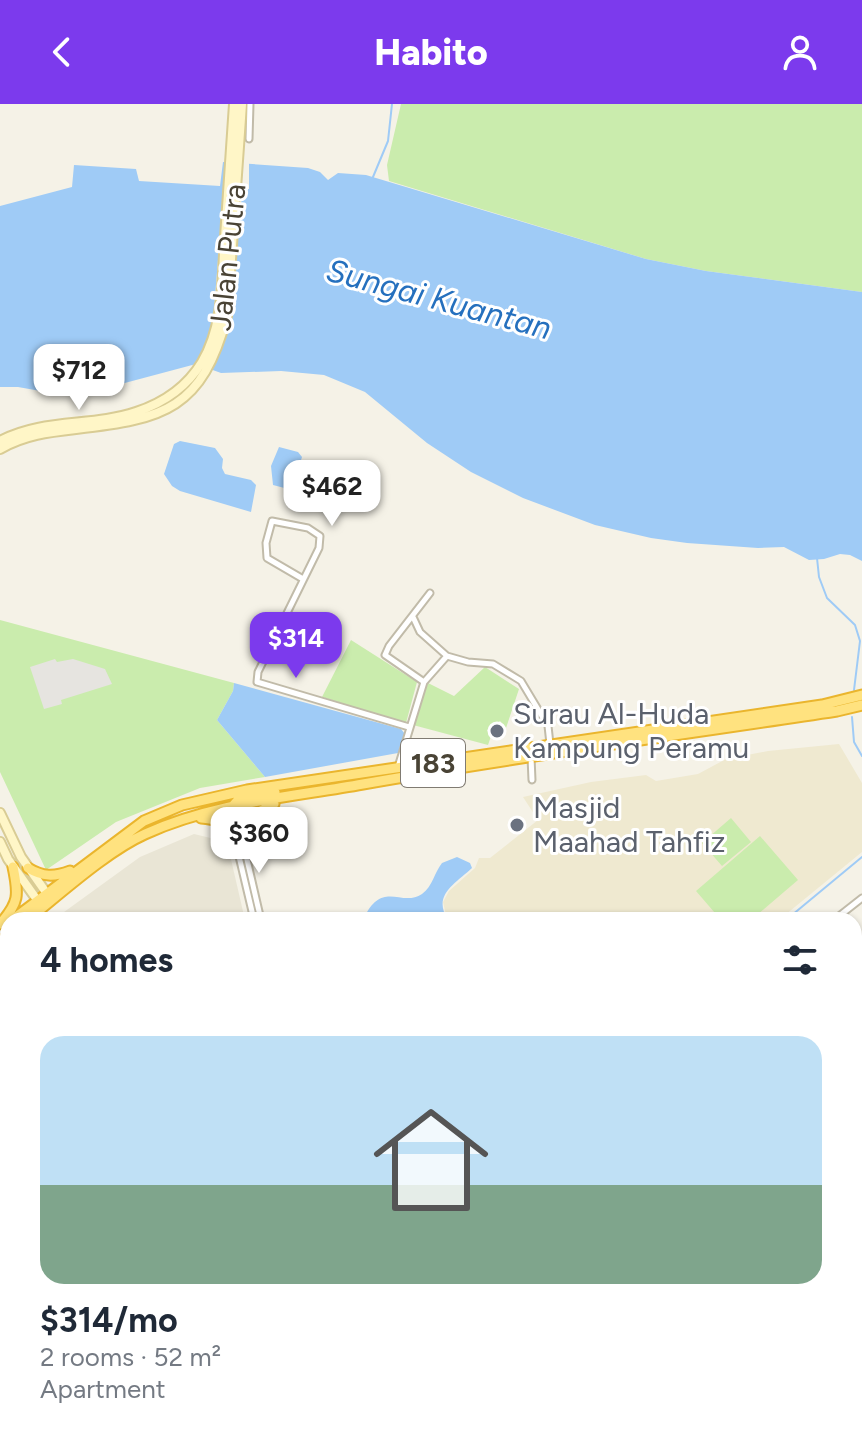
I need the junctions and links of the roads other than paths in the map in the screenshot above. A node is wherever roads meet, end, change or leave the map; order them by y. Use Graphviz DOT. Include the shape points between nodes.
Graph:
graph roads {
  1 [pos="234,104"];
  2 [pos="246,104"];
  3 [pos="249,139"];
  4 [pos="173,400"];
  5 [pos="0,441"];
  6 [pos="0,449"];
  7 [pos="303,579"];
  8 [pos="430,593"];
  9 [pos="413,617"];
  10 [pos="447,656"];
  11 [pos="424,682"];
  12 [pos="862,695"];
  13 [pos="847,705"];
  14 [pos="862,705"];
  15 [pos="409,727"];
  16 [pos="550,744"];
  17 [pos="531,756"];
  18 [pos="398,768"];
  19 [pos="314,780"];
  20 [pos="532,780"];
  21 [pos="292,797"];
  22 [pos="231,808"];
  23 [pos="0,813"];
  24 [pos="189,818"];
  25 [pos="136,827"];
  26 [pos="238,837"];
  27 [pos="0,842"];
  28 [pos="84,865"];
  29 [pos="13,867"];
  30 [pos="28,868"];
  31 [pos="49,897"];
  32 [pos="862,898"];
  33 [pos="40,904"];
  34 [pos="11,912"];
  35 [pos="26,912"];
  36 [pos="34,912"];
  37 [pos="252,912"];
  38 [pos="259,912"];
  39 [pos="844,912"];
  1 -- 4 [label="main road, Jalan Putra" via="219,312 202,362"];
  2 -- 3 [label="street"];
  2 -- 4 [label="main road, Jalan Putra" via="227,316 211,364 189,392"];
  4 -- 5 [label="main road, Jalan Putra" via="131,414 35,427"];
  4 -- 6 [label="main road, Jalan Putra" via="132,422 39,433"];
  7 -- 7 [label="street" via="320,536 308,528 272,521 267,558"];
  7 -- 15 [label="street" via="257,682"];
  8 -- 9 [label="street"];
  9 -- 10 [label="street" via="420,632"];
  9 -- 11 [label="street" via="385,655"];
  10 -- 11 [label="street"];
  10 -- 16 [label="street" via="493,664 517,677 545,720"];
  11 -- 15 [label="street"];
  12 -- 13 [label="highway, 183"];
  13 -- 14 [label="highway, 183"];
  13 -- 16 [label="highway, 183"];
  13 -- 17 [label="highway, 183"];
  15 -- 18 [label="street"];
  16 -- 18 [label="highway, 183"];
  17 -- 20 [label="street"];
  17 -- 21 [label="highway, 183"];
  18 -- 19 [label="highway, 183"];
  19 -- 22 [label="highway" via="305,787 239,799"];
  19 -- 25 [label="highway, 183" via="182,805"];
  21 -- 22 [label="highway, 183"];
  21 -- 26 [label="highway" via="255,814"];
  22 -- 24 [label="highway, 183"];
  22 -- 25 [label="highway" via="218,802"];
  22 -- 26 [label="street"];
  23 -- 30 [label="main road"];
  24 -- 26 [label="highway" via="216,820"];
  24 -- 31 [label="highway, 183" via="143,834"];
  25 -- 28 [label="highway, 183"];
  26 -- 37 [label="street"];
  26 -- 38 [label="street"];
  27 -- 29 [label="main road"];
  28 -- 30 [label="highway" via="49,876"];
  28 -- 31 [label="highway, 183"];
  29 -- 33 [label="main road"];
  29 -- 34 [label="highway" via="17,899"];
  30 -- 31 [label="main road"];
  31 -- 33 [label="highway, 183"];
  32 -- 39 [label="street"];
  33 -- 35 [label="highway, 183"];
  33 -- 36 [label="highway, 183"];
}
